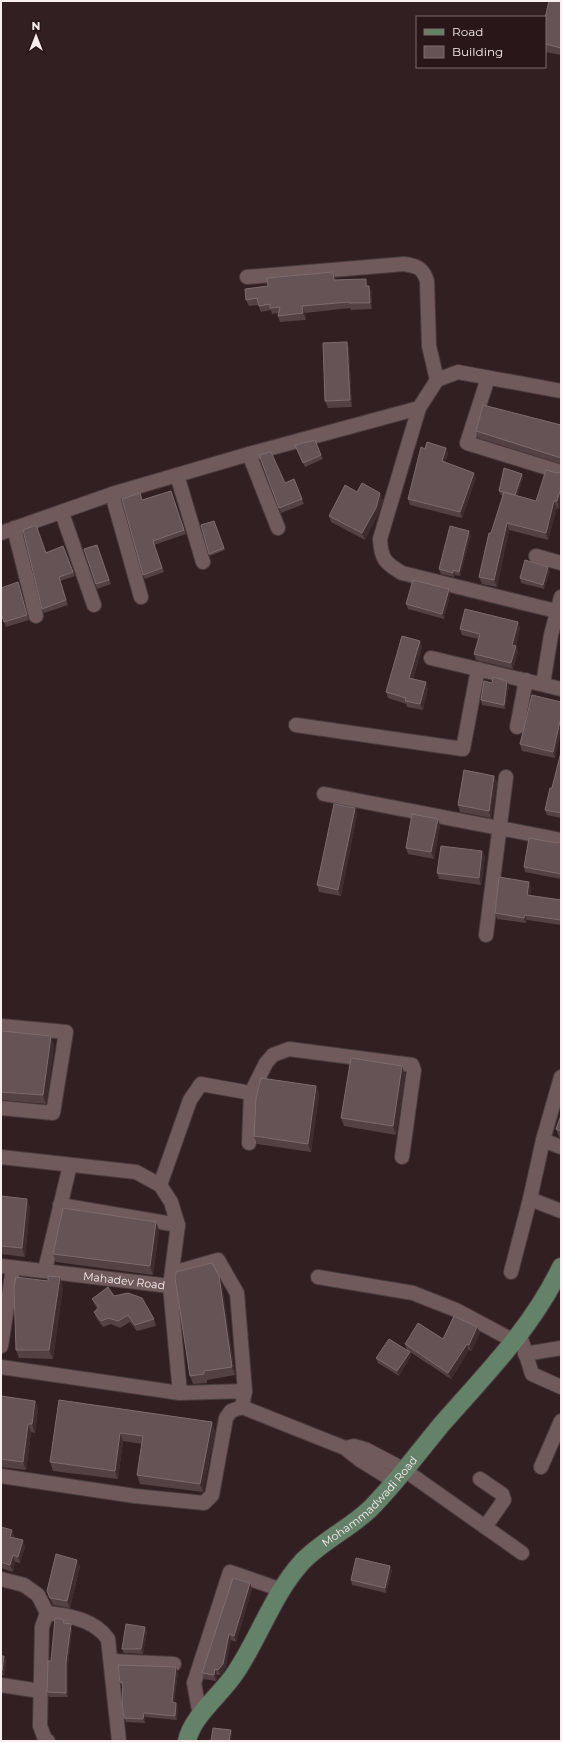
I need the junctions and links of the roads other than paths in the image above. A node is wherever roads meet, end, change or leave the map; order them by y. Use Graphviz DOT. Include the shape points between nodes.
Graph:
graph roads {
  1 [pos="247,277"];
  2 [pos="488,378"];
  3 [pos="437,380"];
  4 [pos="561,391"];
  5 [pos="419,408"];
  6 [pos="248,454"];
  7 [pos="561,472"];
  8 [pos="178,475"];
  9 [pos="112,494"];
  10 [pos="62,513"];
  11 [pos="14,528"];
  12 [pos="278,528"];
  13 [pos="1,533"];
  14 [pos="536,556"];
  15 [pos="203,562"];
  16 [pos="561,563"];
  17 [pos="141,597"];
  18 [pos="561,597"];
  19 [pos="94,605"];
  20 [pos="556,611"];
  21 [pos="36,616"];
  22 [pos="431,658"];
  23 [pos="478,669"];
  24 [pos="526,680"];
  25 [pos="543,684"];
  26 [pos="561,690"];
  27 [pos="296,724"];
  28 [pos="517,727"];
  29 [pos="506,778"];
  30 [pos="324,794"];
  31 [pos="499,828"];
  32 [pos="561,840"];
  33 [pos="486,935"];
  34 [pos="1,1026"];
  35 [pos="561,1078"];
  36 [pos="247,1092"];
  37 [pos="1,1108"];
  38 [pos="543,1140"];
  39 [pos="248,1143"];
  40 [pos="561,1147"];
  41 [pos="1,1157"];
  42 [pos="402,1157"];
  43 [pos="70,1165"];
  44 [pos="160,1185"];
  45 [pos="530,1199"];
  46 [pos="60,1205"];
  47 [pos="561,1211"];
  48 [pos="178,1225"];
  49 [pos="7,1267"];
  50 [pos="561,1267"];
  51 [pos="45,1270"];
  52 [pos="511,1272"];
  53 [pos="318,1277"];
  54 [pos="171,1280"];
  55 [pos="519,1343"];
  56 [pos="1,1346"];
  57 [pos="561,1348"];
  58 [pos="1,1367"];
  59 [pos="561,1387"];
  60 [pos="245,1390"];
  61 [pos="180,1393"];
  62 [pos="242,1407"];
  63 [pos="561,1421"];
  64 [pos="541,1467"];
  65 [pos="399,1475"];
  66 [pos="1,1476"];
  67 [pos="480,1479"];
  68 [pos="485,1527"];
  69 [pos="522,1553"];
  70 [pos="1,1580"];
  71 [pos="282,1590"];
  72 [pos="47,1613"];
  73 [pos="112,1661"];
  74 [pos="174,1664"];
  75 [pos="1,1685"];
  76 [pos="40,1691"];
  77 [pos="200,1716"];
  78 [pos="48,1741"];
  79 [pos="119,1741"];
  80 [pos="187,1741"];
  1 -- 3 [label="street" via="404,264 416,266 424,272 427,281 429,346"];
  2 -- 3 [label="street" via="458,372"];
  2 -- 4 [label="street"];
  2 -- 7 [label="street" via="467,443"];
  3 -- 5 [label="street"];
  5 -- 6 [label="street"];
  5 -- 20 [label="street" via="380,539 381,554 388,565 402,573"];
  6 -- 8 [label="street"];
  6 -- 12 [label="street"];
  8 -- 9 [label="street"];
  8 -- 15 [label="street"];
  9 -- 10 [label="street"];
  9 -- 17 [label="street"];
  10 -- 11 [label="street"];
  10 -- 19 [label="street"];
  11 -- 13 [label="street"];
  11 -- 21 [label="street"];
  14 -- 16 [label="street"];
  18 -- 20 [label="street"];
  20 -- 25 [label="street"];
  22 -- 23 [label="street"];
  23 -- 24 [label="street"];
  23 -- 27 [label="street" via="463,749"];
  24 -- 25 [label="street"];
  24 -- 28 [label="street"];
  25 -- 26 [label="street"];
  29 -- 31 [label="street"];
  30 -- 31 [label="street"];
  31 -- 32 [label="street"];
  31 -- 33 [label="street"];
  34 -- 37 [label="street" via="66,1032 53,1113"];
  35 -- 38 [label="street"];
  36 -- 39 [label="street"];
  36 -- 42 [label="street" via="273,1055 289,1049 412,1065 414,1070"];
  36 -- 44 [label="street" via="201,1084 190,1100"];
  38 -- 40 [label="street"];
  38 -- 45 [label="street"];
  41 -- 43 [label="street"];
  43 -- 44 [label="street" via="136,1172"];
  43 -- 46 [label="street"];
  44 -- 48 [label="street" via="170,1202"];
  45 -- 47 [label="street"];
  45 -- 52 [label="street"];
  46 -- 48 [label="street"];
  46 -- 51 [label="street"];
  48 -- 54 [label="street"];
  49 -- 51 [label="street, Mahadev Road"];
  49 -- 56 [label="street"];
  50 -- 55 [label="main road, Mohammadwadi Road"];
  51 -- 54 [label="street, Mahadev Road"];
  53 -- 55 [label="street" via="413,1293 456,1310"];
  54 -- 60 [label="street, Mahadev Road" via="218,1260 237,1293"];
  54 -- 61 [label="street"];
  55 -- 57 [label="street"];
  55 -- 59 [label="street" via="532,1374"];
  55 -- 65 [label="main road, Mohammadwadi Road"];
  58 -- 61 [label="street"];
  60 -- 61 [label="street"];
  60 -- 62 [label="street, Mahadev Road"];
  62 -- 65 [label="street" via="345,1448 356,1457"];
  62 -- 66 [label="street" via="231,1411 226,1418 212,1495 204,1503 135,1496"];
  63 -- 64 [label="street"];
  65 -- 68 [label="street"];
  65 -- 71 [label="main road, Mohammadwadi Road" via="369,1510 323,1543 303,1562"];
  67 -- 68 [label="street" via="502,1494 504,1500"];
  68 -- 69 [label="street"];
  70 -- 72 [label="street" via="24,1585 38,1596"];
  71 -- 77 [label="main road, Mohammadwadi Road" via="230,1682"];
  71 -- 77 [label="street" via="230,1572 194,1683"];
  72 -- 73 [label="street" via="78,1618 102,1630 108,1639"];
  72 -- 76 [label="street" via="42,1627"];
  73 -- 74 [label="street"];
  73 -- 79 [label="street"];
  75 -- 76 [label="street"];
  76 -- 78 [label="street" via="40,1726"];
  77 -- 80 [label="main road, Mohammadwadi Road" via="188,1734"];
}
